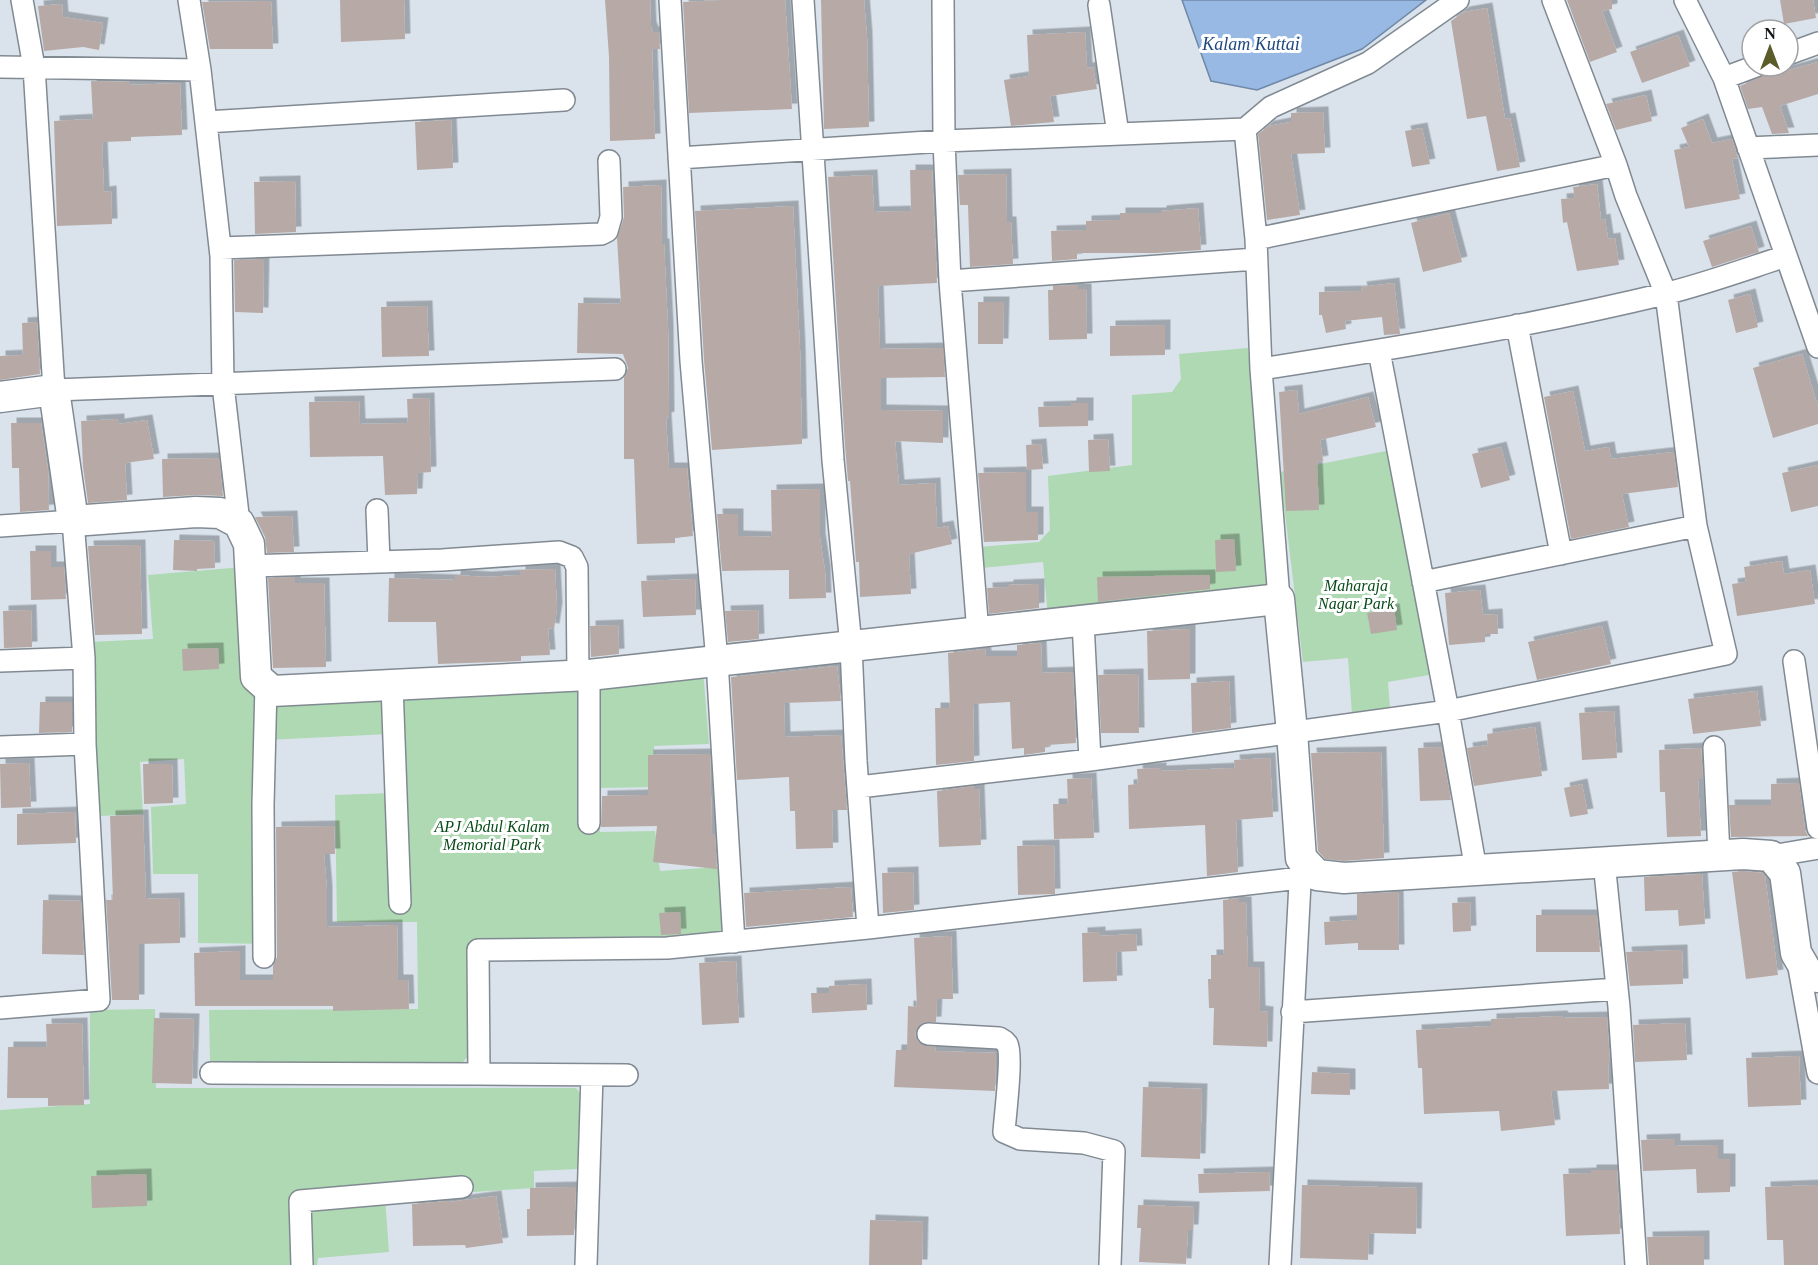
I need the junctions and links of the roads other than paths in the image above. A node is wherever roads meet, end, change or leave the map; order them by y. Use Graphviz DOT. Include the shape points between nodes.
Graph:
graph roads {
  1 [pos="22,0"];
  2 [pos="189,0"];
  3 [pos="670,0"];
  4 [pos="803,0"];
  5 [pos="943,0"];
  6 [pos="1458,0"];
  7 [pos="1553,0"];
  8 [pos="1685,0"];
  9 [pos="1099,5"];
  10 [pos="1818,44"];
  11 [pos="1800,50"];
  12 [pos="0,67"];
  13 [pos="34,67"];
  14 [pos="200,70"];
  15 [pos="1740,72"];
  16 [pos="1724,78"];
  17 [pos="564,100"];
  18 [pos="206,122"];
  19 [pos="1245,129"];
  20 [pos="1118,134"];
  21 [pos="944,141"];
  22 [pos="1818,145"];
  23 [pos="1748,148"];
  24 [pos="812,149"];
  25 [pos="679,158"];
  26 [pos="609,161"];
  27 [pos="1616,165"];
  28 [pos="220,248"];
  29 [pos="1256,249"];
  30 [pos="1786,256"];
  31 [pos="950,281"];
  32 [pos="1666,294"];
  33 [pos="1517,325"];
  34 [pos="1818,347"];
  35 [pos="1379,351"];
  36 [pos="615,369"];
  37 [pos="1261,369"];
  38 [pos="223,385"];
  39 [pos="54,390"];
  40 [pos="0,398"];
  41 [pos="377,510"];
  42 [pos="73,521"];
  43 [pos="238,523"];
  44 [pos="0,526"];
  45 [pos="1696,526"];
  46 [pos="1561,554"];
  47 [pos="379,562"];
  48 [pos="250,566"];
  49 [pos="1424,582"];
  50 [pos="1279,599"];
  51 [pos="1083,621"];
  52 [pos="978,633"];
  53 [pos="851,646"];
  54 [pos="84,658"];
  55 [pos="0,661"];
  56 [pos="717,661"];
  57 [pos="1794,661"];
  58 [pos="584,676"];
  59 [pos="266,685"];
  60 [pos="392,685"];
  61 [pos="1448,711"];
  62 [pos="1292,732"];
  63 [pos="85,744"];
  64 [pos="0,747"];
  65 [pos="1714,747"];
  66 [pos="1090,760"];
  67 [pos="859,787"];
  68 [pos="589,823"];
  69 [pos="1818,828"];
  70 [pos="1818,848"];
  71 [pos="1719,855"];
  72 [pos="1771,856"];
  73 [pos="1604,862"];
  74 [pos="1300,868"];
  75 [pos="1476,870"];
  76 [pos="400,903"];
  77 [pos="868,928"];
  78 [pos="734,942"];
  79 [pos="1796,953"];
  80 [pos="264,957"];
  81 [pos="1818,977"];
  82 [pos="1617,989"];
  83 [pos="0,1008"];
  84 [pos="1292,1012"];
  85 [pos="928,1034"];
  86 [pos="211,1073"];
  87 [pos="1818,1073"];
  88 [pos="479,1074"];
  89 [pos="592,1075"];
  90 [pos="627,1075"];
  91 [pos="462,1187"];
  92 [pos="302,1265"];
  93 [pos="586,1265"];
  94 [pos="1110,1265"];
  95 [pos="1280,1265"];
  96 [pos="1636,1265"];
  1 -- 13 [label="street"];
  2 -- 14 [label="street"];
  3 -- 25 [label="street"];
  4 -- 24 [label="street"];
  5 -- 21 [label="street"];
  6 -- 19 [label="street" via="1368,63 1271,107"];
  7 -- 27 [label="street"];
  8 -- 16 [label="street"];
  9 -- 20 [label="street"];
  10 -- 11 [label="street"];
  12 -- 13 [label="street"];
  13 -- 14 [label="street"];
  13 -- 39 [label="street"];
  14 -- 18 [label="street"];
  15 -- 16 [label="street"];
  16 -- 23 [label="street"];
  17 -- 18 [label="street"];
  18 -- 28 [label="street"];
  19 -- 20 [label="street"];
  19 -- 29 [label="street"];
  20 -- 21 [label="street"];
  21 -- 24 [label="street"];
  21 -- 31 [label="street"];
  22 -- 23 [label="street"];
  23 -- 30 [label="street"];
  24 -- 25 [label="street"];
  24 -- 53 [label="street" via="833,460"];
  25 -- 56 [label="street"];
  26 -- 28 [label="street" via="611,217 607,231 601,234"];
  27 -- 29 [label="street"];
  27 -- 32 [label="street"];
  28 -- 38 [label="street"];
  29 -- 31 [label="street"];
  29 -- 37 [label="street"];
  30 -- 32 [label="street"];
  30 -- 34 [label="street"];
  31 -- 52 [label="street"];
  32 -- 33 [label="street"];
  32 -- 45 [label="street"];
  33 -- 35 [label="street"];
  33 -- 46 [label="street"];
  35 -- 37 [label="street"];
  35 -- 49 [label="street"];
  36 -- 38 [label="street"];
  37 -- 50 [label="street"];
  38 -- 39 [label="street"];
  38 -- 43 [label="street"];
  39 -- 40 [label="street"];
  39 -- 42 [label="street"];
  41 -- 47 [label="street"];
  42 -- 43 [label="street" via="196,512 220,513"];
  42 -- 44 [label="street"];
  42 -- 54 [label="street"];
  43 -- 48 [label="street" via="249,544"];
  45 -- 46 [label="street"];
  45 -- 61 [label="street" via="1726,654"];
  46 -- 49 [label="street"];
  47 -- 48 [label="street"];
  47 -- 58 [label="street" via="559,552 572,558 577,567"];
  48 -- 59 [label="street" via="256,677"];
  49 -- 61 [label="street"];
  50 -- 51 [label="street"];
  50 -- 62 [label="street"];
  51 -- 52 [label="street"];
  51 -- 66 [label="street"];
  52 -- 53 [label="street"];
  53 -- 56 [label="street"];
  53 -- 67 [label="street"];
  54 -- 55 [label="street"];
  54 -- 63 [label="street"];
  56 -- 58 [label="street"];
  56 -- 78 [label="street"];
  57 -- 69 [label="street"];
  58 -- 60 [label="street"];
  58 -- 68 [label="street"];
  59 -- 60 [label="street" via="272,691"];
  59 -- 80 [label="street" via="262,805"];
  60 -- 76 [label="street"];
  61 -- 62 [label="street"];
  61 -- 75 [label="street"];
  62 -- 66 [label="street"];
  62 -- 74 [label="street"];
  63 -- 64 [label="street"];
  63 -- 83 [label="street" via="99,1000"];
  65 -- 71 [label="street"];
  66 -- 67 [label="street"];
  67 -- 77 [label="street"];
  70 -- 72 [label="street"];
  71 -- 72 [label="street"];
  71 -- 73 [label="street"];
  72 -- 79 [label="street" via="1785,873"];
  73 -- 75 [label="street"];
  73 -- 82 [label="street"];
  74 -- 75 [label="street" via="1317,875 1344,878"];
  74 -- 77 [label="street"];
  74 -- 84 [label="street"];
  77 -- 78 [label="street"];
  78 -- 88 [label="street" via="667,948 478,950"];
  79 -- 81 [label="street" via="1809,975"];
  79 -- 87 [label="street"];
  82 -- 84 [label="street"];
  82 -- 96 [label="street"];
  84 -- 95 [label="street"];
  85 -- 94 [label="street" via="1005,1041 1008,1076 1004,1132 1020,1139 1084,1143 1114,1151"];
  86 -- 88 [label="street"];
  88 -- 89 [label="street"];
  89 -- 90 [label="street"];
  89 -- 93 [label="street"];
  91 -- 92 [label="street" via="300,1201"];
}
